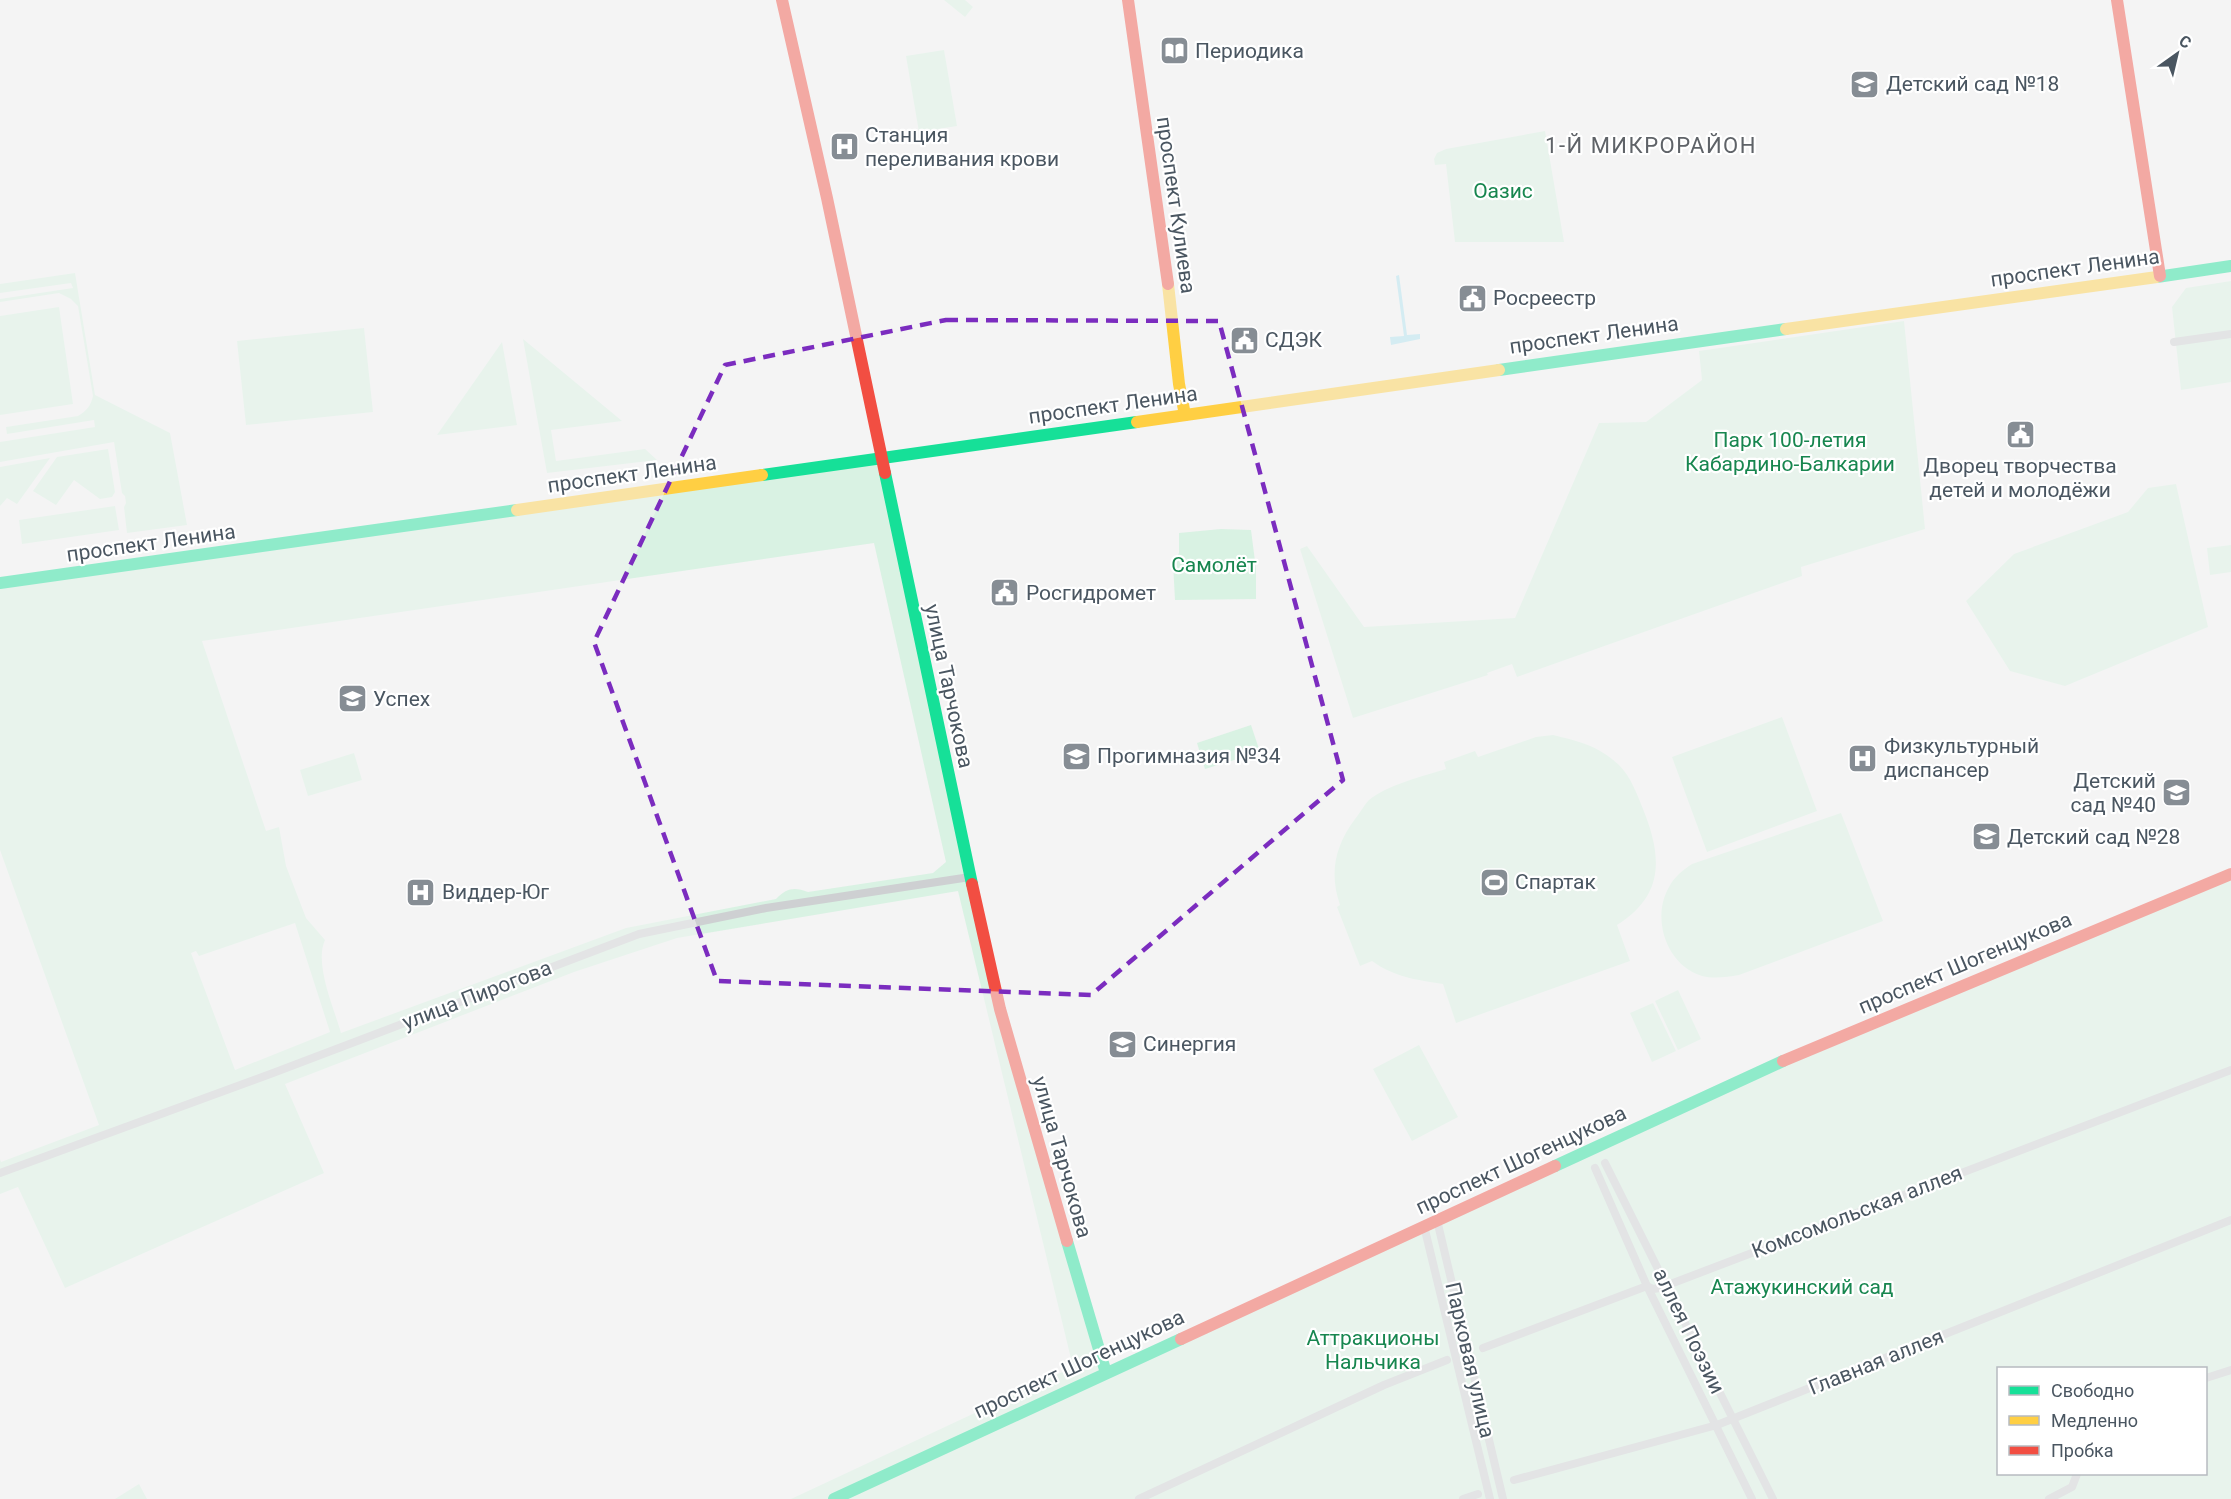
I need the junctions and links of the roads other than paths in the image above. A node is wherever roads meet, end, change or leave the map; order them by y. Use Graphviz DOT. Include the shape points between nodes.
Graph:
graph roads {
  1 [pos="782,0"];
  2 [pos="1128,0"];
  3 [pos="2117,0"];
  4 [pos="2231,266"];
  5 [pos="2160,276"];
  6 [pos="2231,334"];
  7 [pos="2174,342"];
  8 [pos="1185,415"];
  9 [pos="881,458"];
  10 [pos="0,583"];
  11 [pos="2231,874"];
  12 [pos="970,877"];
  13 [pos="2231,1070"];
  14 [pos="1605,1163"];
  15 [pos="1595,1168"];
  16 [pos="0,1173"];
  17 [pos="1437,1220"];
  18 [pos="2231,1220"];
  19 [pos="1424,1226"];
  20 [pos="1666,1285"];
  21 [pos="1647,1286"];
  22 [pos="1483,1348"];
  23 [pos="1448,1360"];
  24 [pos="2231,1371"];
  25 [pos="1106,1373"];
  26 [pos="2207,1377"];
  27 [pos="1732,1419"];
  28 [pos="1717,1425"];
  29 [pos="2076,1475"];
  30 [pos="1514,1480"];
  31 [pos="1478,1494"];
  32 [pos="834,1499"];
  33 [pos="1139,1499"];
  34 [pos="1463,1499"];
  35 [pos="1490,1499"];
  36 [pos="1503,1499"];
  37 [pos="1752,1499"];
  38 [pos="1773,1499"];
  39 [pos="2049,1499"];
  1 -- 9 [label="street, улица Тарчокова"];
  2 -- 8 [label="street, проспект Кулиева"];
  3 -- 5 [label="street"];
  4 -- 5 [label="street, проспект Ленина"];
  5 -- 8 [label="street, проспект Ленина"];
  6 -- 7 [label="street"];
  8 -- 9 [label="street, проспект Ленина"];
  9 -- 10 [label="street, проспект Ленина"];
  9 -- 12 [label="street, улица Тарчокова"];
  11 -- 17 [label="street, проспект Шогенцукова" via="1792,1057"];
  12 -- 16 [label="street, улица Пирогова" via="766,908 639,934"];
  12 -- 25 [label="street, улица Тарчокова" via="1019,1081"];
  13 -- 20 [label="street, Комсомольская аллея"];
  14 -- 20 [label="street, аллея Поэзии"];
  15 -- 21 [label="street, аллея Поэзии"];
  17 -- 19 [label="street, проспект Шогенцукова"];
  17 -- 36 [label="street, Парковая улица"];
  18 -- 27 [label="street, Главная аллея"];
  19 -- 25 [label="street, проспект Шогенцукова"];
  19 -- 35 [label="street, Парковая улица"];
  20 -- 21 [label="street, Комсомольская аллея" via="1653,1289"];
  20 -- 27 [label="street, аллея Поэзии"];
  21 -- 22 [label="street, Комсомольская аллея"];
  21 -- 28 [label="street, аллея Поэзии"];
  23 -- 33 [label="street" via="1384,1385"];
  24 -- 26 [label="street"];
  25 -- 32 [label="street, проспект Шогенцукова"];
  27 -- 28 [label="street, Главная аллея"];
  27 -- 38 [label="street, аллея Поэзии"];
  28 -- 30 [label="street, Главная аллея"];
  28 -- 37 [label="street, аллея Поэзии"];
  29 -- 39 [label="street" via="2072,1487"];
  31 -- 34 [label="street"];
}
